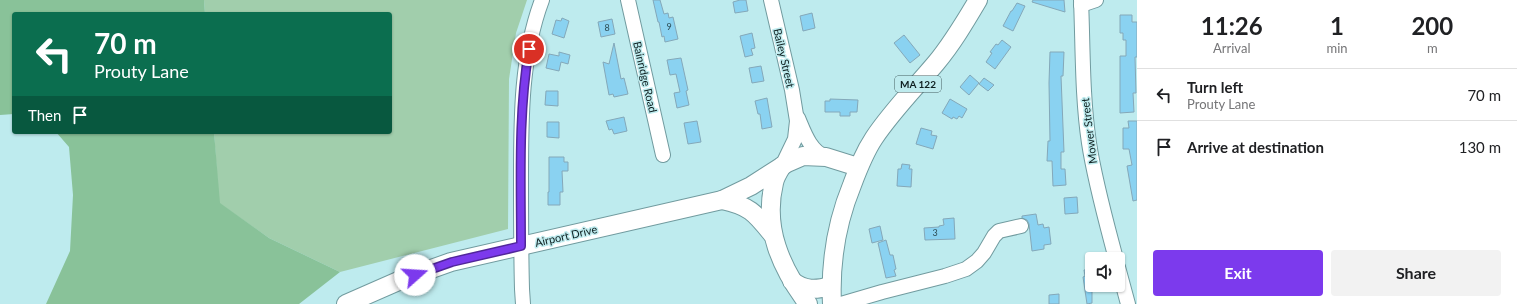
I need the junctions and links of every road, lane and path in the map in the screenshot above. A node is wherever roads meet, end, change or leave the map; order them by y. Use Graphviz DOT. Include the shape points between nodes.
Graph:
graph roads {
  1 [pos="542,0"];
  2 [pos="628,0"];
  3 [pos="771,0"];
  4 [pos="978,0"];
  5 [pos="1096,0"];
  6 [pos="1081,2"];
  7 [pos="797,116"];
  8 [pos="663,155"];
  9 [pos="826,156"];
  10 [pos="782,166"];
  11 [pos="858,167"];
  12 [pos="722,200"];
  13 [pos="1021,226"];
  14 [pos="772,234"];
  15 [pos="521,246"];
  16 [pos="1114,252"];
  17 [pos="791,281"];
  18 [pos="1125,292"];
  19 [pos="832,295"];
  20 [pos="346,304"];
  21 [pos="523,304"];
  22 [pos="808,304"];
  23 [pos="841,304"];
  24 [pos="1128,304"];
  1 -- 15 [label="street" via="529,49 522,97"];
  2 -- 8 [label="street, Bainridge Road"];
  3 -- 7 [label="street, Bailey Street"];
  4 -- 11 [label="main road, MA 122" via="937,62 880,129"];
  5 -- 6 [label="street"];
  6 -- 16 [label="street, Mower Street" via="1089,142"];
  7 -- 9 [label="street, Bailey Street" via="812,146"];
  7 -- 10 [label="street, Bailey Street" via="795,139"];
  9 -- 10 [label="main road, Airport Drive" via="803,156"];
  9 -- 11 [label="main road, Bailey Street"];
  10 -- 12 [label="main road, Airport Drive"];
  10 -- 14 [label="main road, Airport Drive" via="774,182 771,203"];
  11 -- 19 [label="main road, MA 122" via="838,225 833,256"];
  12 -- 14 [label="main road, Airport Drive" via="748,208"];
  12 -- 15 [label="main road, Airport Drive"];
  13 -- 23 [label="street" via="999,231 978,261 966,269"];
  14 -- 17 [label="main road, Airport Drive"];
  15 -- 20 [label="main road, Airport Drive" via="452,262 403,279"];
  15 -- 21 [label="street"];
  17 -- 19 [label="main road" via="809,290"];
  17 -- 22 [label="main road, Airport Drive"];
  18 -- 24 [label="street"];
}
